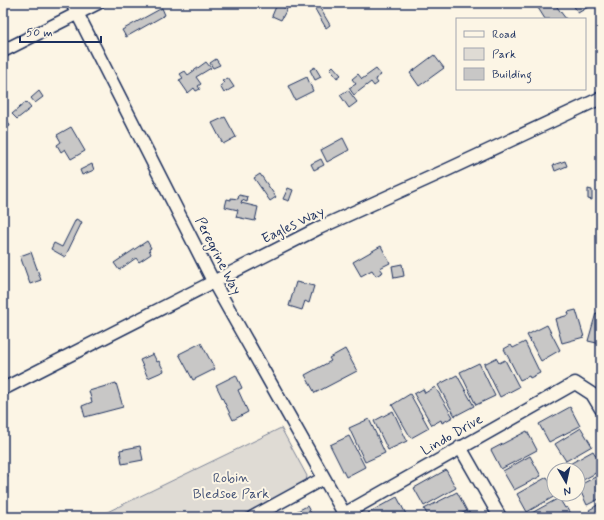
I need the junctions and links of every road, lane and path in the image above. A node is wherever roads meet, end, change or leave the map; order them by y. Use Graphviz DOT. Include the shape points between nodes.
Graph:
graph roads {
  1 [pos="98,3"];
  2 [pos="75,8"];
  3 [pos="3,51"];
  4 [pos="601,98"];
  5 [pos="213,281"];
  6 [pos="3,389"];
  7 [pos="601,410"];
  8 [pos="460,447"];
  9 [pos="324,478"];
  10 [pos="345,516"];
  11 [pos="253,517"];
  12 [pos="500,517"];
  1 -- 2 [label="street"];
  2 -- 3 [label="street"];
  2 -- 5 [label="street, Peregrine Way"];
  4 -- 5 [label="street, Eagles Way" via="319,228"];
  5 -- 6 [label="street, Eagles Way"];
  5 -- 9 [label="street, Peregrine Way"];
  7 -- 8 [label="street, Lindo Drive" via="592,394 575,383"];
  8 -- 10 [label="street, Lindo Drive"];
  8 -- 12 [label="street"];
  9 -- 10 [label="street, Peregrine Way"];
  9 -- 11 [label="street"];
}
